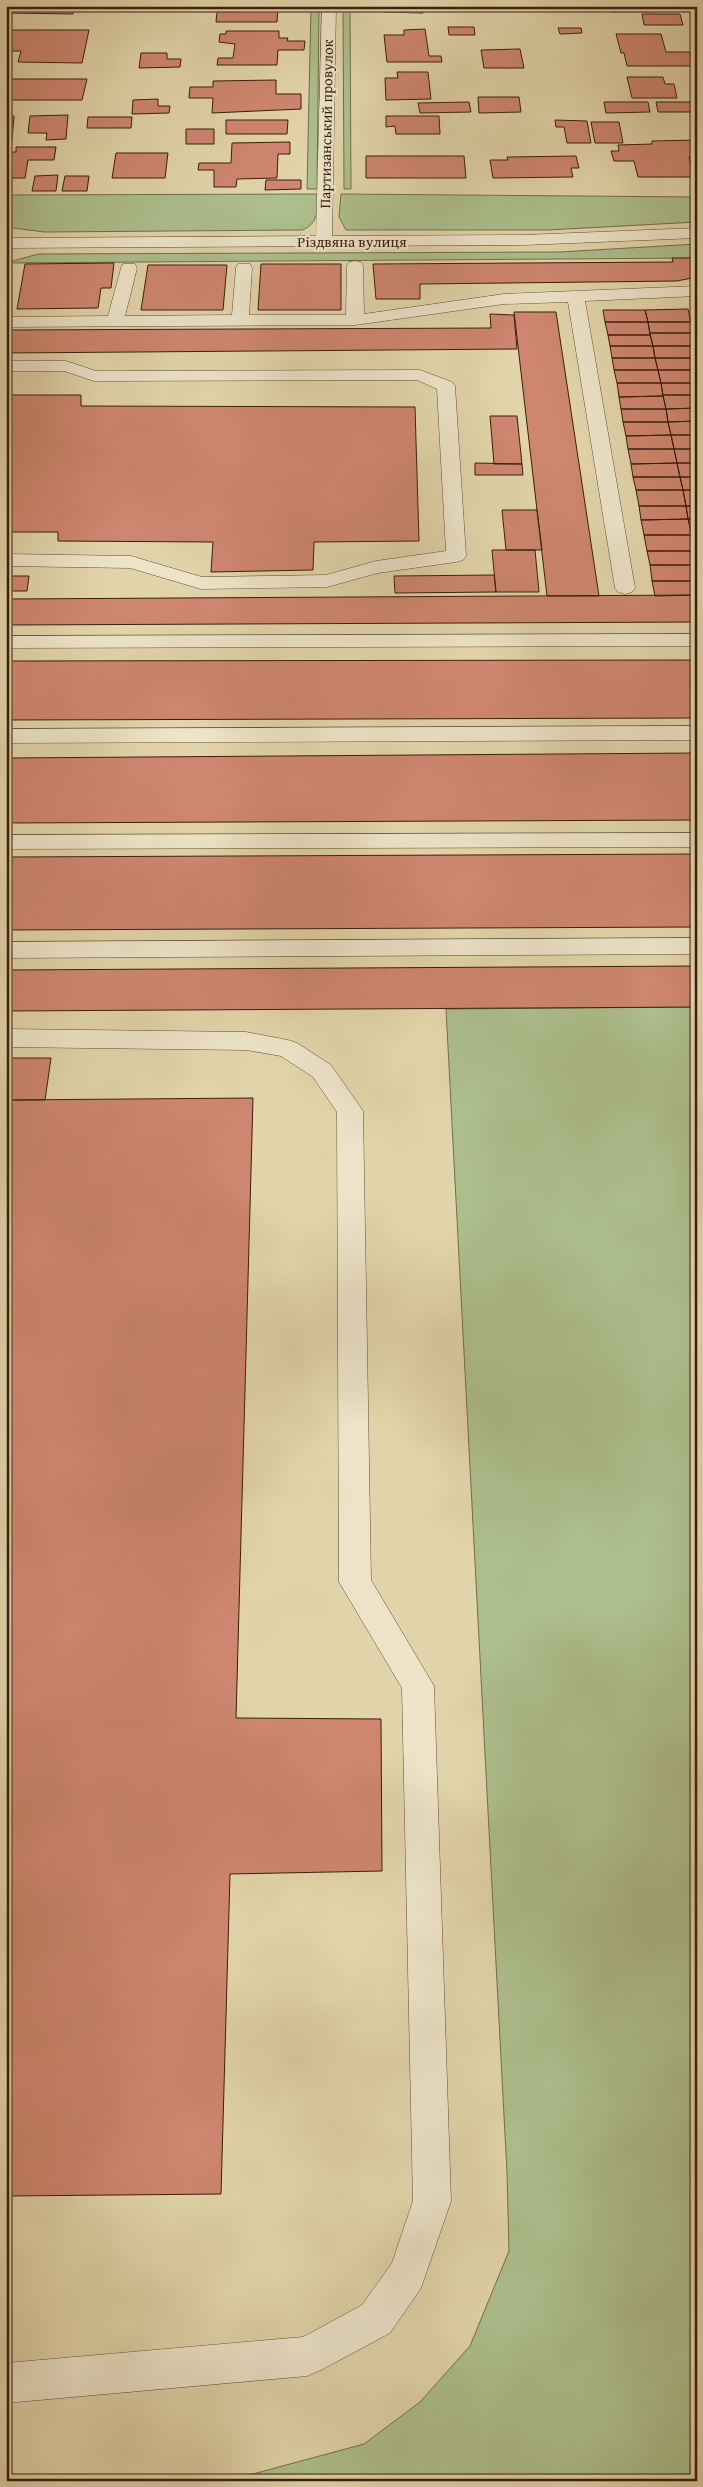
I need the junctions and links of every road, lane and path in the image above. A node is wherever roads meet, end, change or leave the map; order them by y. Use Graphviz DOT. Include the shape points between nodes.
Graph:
graph roads {
  1 [pos="329,6"];
  2 [pos="697,233"];
  3 [pos="324,241"];
  4 [pos="6,243"];
  5 [pos="355,266"];
  6 [pos="129,268"];
  7 [pos="244,268"];
  8 [pos="697,291"];
  9 [pos="576,298"];
  10 [pos="355,320"];
  11 [pos="6,322"];
  12 [pos="115,322"];
  13 [pos="240,322"];
  14 [pos="6,366"];
  15 [pos="6,560"];
  16 [pos="625,588"];
  17 [pos="697,640"];
  18 [pos="6,642"];
  19 [pos="697,733"];
  20 [pos="6,736"];
  21 [pos="697,840"];
  22 [pos="6,842"];
  23 [pos="697,946"];
  24 [pos="6,950"];
  25 [pos="6,1038"];
  26 [pos="6,2383"];
  1 -- 3 [label="street, Партизанський провулок"];
  2 -- 3 [label="street, Різдвяна вулиця" via="524,240"];
  3 -- 4 [label="street, Різдвяна вулиця"];
  5 -- 10 [label="street"];
  6 -- 12 [label="street"];
  7 -- 13 [label="street"];
  8 -- 9 [label="street"];
  9 -- 10 [label="street" via="504,300"];
  9 -- 16 [label="street"];
  10 -- 13 [label="street"];
  11 -- 12 [label="street"];
  12 -- 13 [label="street"];
  14 -- 15 [label="street" via="66,366 94,376 420,376 446,386 456,556 376,566 327,582 201,583 131,562"];
  17 -- 18 [label="street"];
  19 -- 20 [label="street"];
  21 -- 22 [label="street"];
  23 -- 24 [label="street"];
  25 -- 26 [label="street" via="246,1041 280,1047 322,1071 350,1110 355,1582 418,1686 432,2202 407,2274 376,2319 307,2356"];
}
